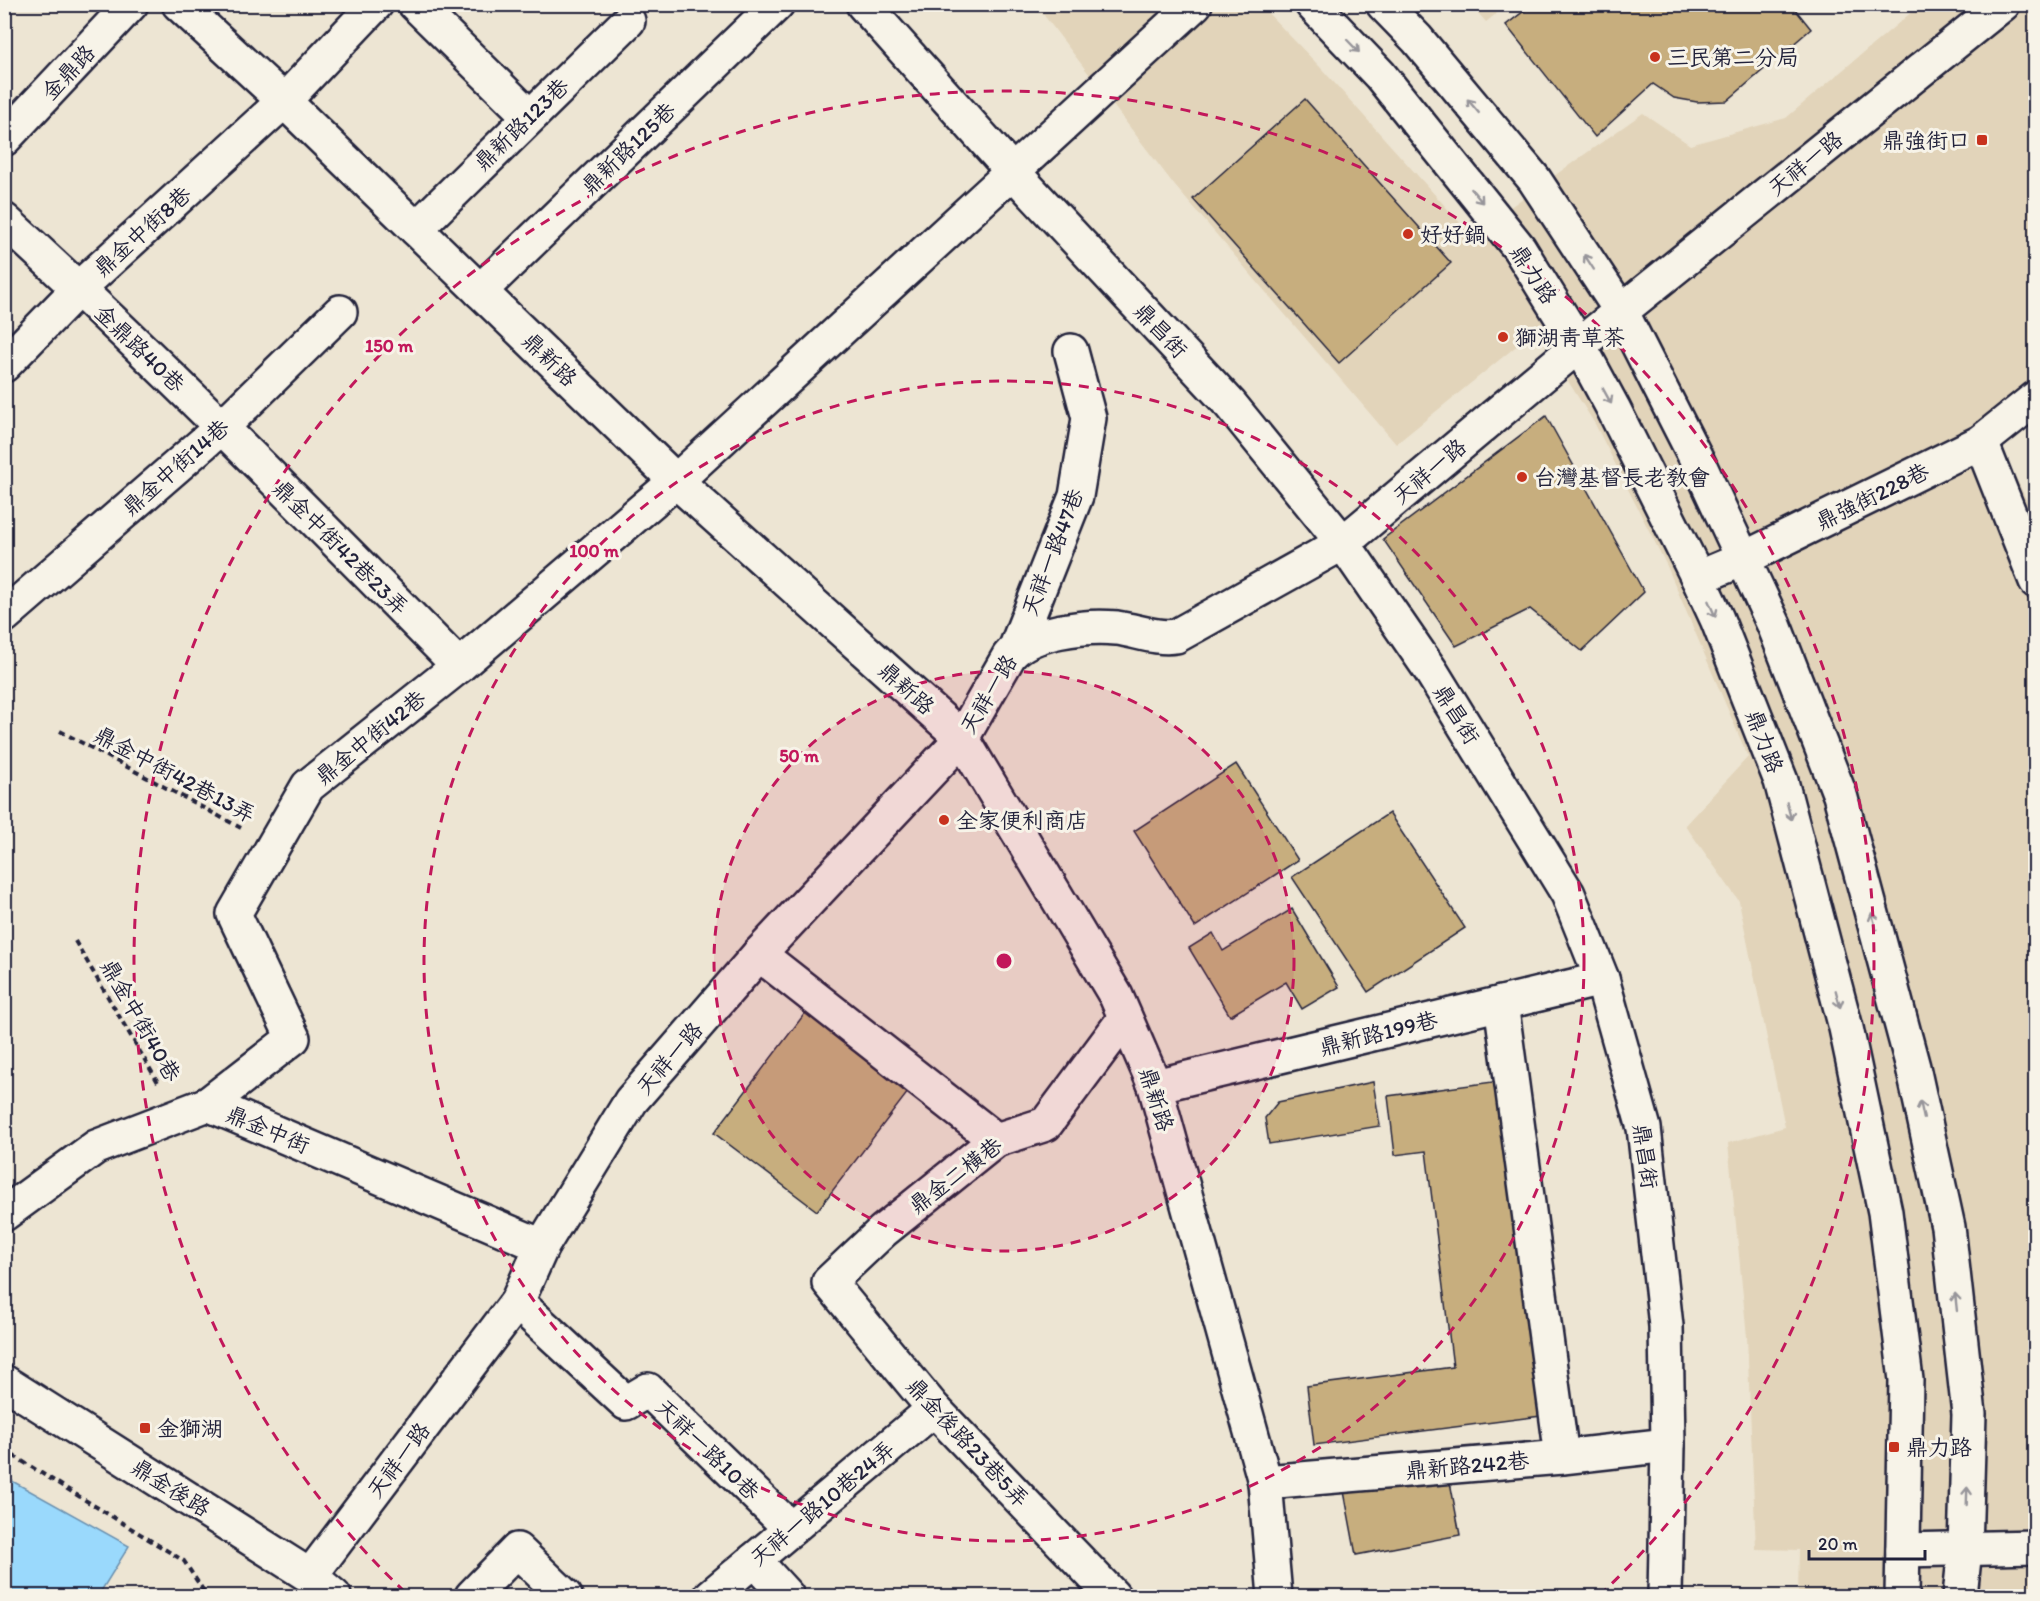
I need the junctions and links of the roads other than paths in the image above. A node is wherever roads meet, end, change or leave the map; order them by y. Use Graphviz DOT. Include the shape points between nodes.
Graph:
graph roads {
  1 [pos="131,4"];
  2 [pos="179,4"];
  3 [pos="376,4"];
  4 [pos="415,4"];
  5 [pos="777,4"];
  6 [pos="862,4"];
  7 [pos="1195,4"];
  8 [pos="1312,4"];
  9 [pos="1383,4"];
  10 [pos="2003,4"];
  11 [pos="628,21"];
  12 [pos="284,101"];
  13 [pos="529,116"];
  14 [pos="4,139"];
  15 [pos="1013,172"];
  16 [pos="4,220"];
  17 [pos="416,229"];
  18 [pos="79,288"];
  19 [pos="480,291"];
  20 [pos="1621,311"];
  21 [pos="340,312"];
  22 [pos="1579,345"];
  23 [pos="1071,351"];
  24 [pos="4,365"];
  25 [pos="2036,398"];
  26 [pos="222,427"];
  27 [pos="1981,442"];
  28 [pos="676,481"];
  29 [pos="1343,543"];
  30 [pos="1743,559"];
  31 [pos="1698,578"];
  32 [pos="2036,581"];
  33 [pos="4,616"];
  34 [pos="1016,647"];
  35 [pos="459,666"];
  36 [pos="962,738"];
  37 [pos="759,954"];
  38 [pos="1602,979"];
  39 [pos="1501,1003"];
  40 [pos="1125,1018"];
  41 [pos="1155,1086"];
  42 [pos="208,1104"];
  43 [pos="996,1140"];
  44 [pos="4,1214"];
  45 [pos="542,1246"];
  46 [pos="829,1282"];
  47 [pos="517,1302"];
  48 [pos="4,1382"];
  49 [pos="934,1409"];
  50 [pos="1668,1445"];
  51 [pos="1562,1457"];
  52 [pos="1265,1482"];
  53 [pos="790,1529"];
  54 [pos="2036,1547"];
  55 [pos="1965,1549"];
  56 [pos="1903,1550"];
  57 [pos="754,1560"];
  58 [pos="322,1586"];
  59 [pos="472,1596"];
  60 [pos="565,1596"];
  61 [pos="711,1596"];
  62 [pos="787,1596"];
  63 [pos="1113,1596"];
  64 [pos="1275,1596"];
  65 [pos="1665,1596"];
  66 [pos="1902,1596"];
  67 [pos="1960,1596"];
  1 -- 14 [label="street, 金鼎路"];
  2 -- 12 [label="street, 鼎新路"];
  3 -- 12 [label="street, 鼎金中街8巷"];
  4 -- 13 [label="street"];
  5 -- 19 [label="street, 鼎新路125巷"];
  6 -- 15 [label="street, 鼎昌街"];
  7 -- 15 [label="street, 鼎金中街42巷"];
  8 -- 22 [label="street, 鼎力路, one-way" via="1380,75 1519,248"];
  20 -- 9 [label="street, one-way" via="1534,179"];
  10 -- 20 [label="street, 天祥一路"];
  11 -- 13 [label="street, 鼎新路123巷"];
  12 -- 17 [label="street, 鼎新路"];
  12 -- 18 [label="street, 鼎金中街8巷"];
  13 -- 17 [label="street, 鼎新路123巷"];
  15 -- 28 [label="street, 鼎金中街42巷"];
  15 -- 29 [label="street, 鼎昌街" via="1230,404"];
  16 -- 18 [label="street, 金鼎路40巷"];
  17 -- 19 [label="street, 鼎新路"];
  18 -- 24 [label="street, 鼎金中街8巷"];
  18 -- 26 [label="street, 金鼎路40巷"];
  19 -- 28 [label="street, 鼎新路"];
  20 -- 22 [label="street, 天祥一路"];
  20 -- 30 [label="street"];
  21 -- 26 [label="street, 鼎金中街14巷"];
  22 -- 29 [label="street, 天祥一路"];
  22 -- 31 [label="street, 鼎力路, one-way"];
  23 -- 34 [label="street, 天祥一路47巷" via="1089,418 1076,496"];
  25 -- 27 [label="street, 鼎強街228巷"];
  26 -- 33 [label="street, 鼎金中街14巷"];
  26 -- 35 [label="street, 鼎金中街42巷23弄"];
  27 -- 30 [label="street, 鼎強街228巷"];
  27 -- 32 [label="street"];
  28 -- 35 [label="street, 鼎金中街42巷"];
  28 -- 36 [label="street, 鼎新路"];
  29 -- 34 [label="street, 天祥一路" via="1176,636 1161,638 1114,628 1095,629 1060,632"];
  29 -- 38 [label="street, 鼎昌街" via="1431,671 1568,894"];
  30 -- 31 [label="street, 鼎強街228巷"];
  55 -- 30 [label="street, one-way" via="1969,1414 1948,1227 1913,1067 1840,795 1774,625"];
  31 -- 56 [label="street, 鼎力路, one-way" via="1781,782 1846,1028 1885,1212 1906,1380"];
  34 -- 36 [label="street, 天祥一路"];
  35 -- 42 [label="street, 鼎金中街42巷" via="308,786 234,914 293,1038"];
  36 -- 37 [label="street, 天祥一路"];
  36 -- 40 [label="street, 鼎新路" via="1116,996"];
  37 -- 43 [label="street"];
  37 -- 45 [label="street, 天祥一路" via="631,1101"];
  38 -- 39 [label="street, 鼎新路199巷"];
  38 -- 50 [label="street, 鼎昌街" via="1644,1128 1666,1326"];
  39 -- 41 [label="street, 鼎新路199巷"];
  39 -- 51 [label="street"];
  40 -- 41 [label="street, 鼎新路"];
  40 -- 43 [label="street, 鼎金二橫巷" via="1046,1124"];
  41 -- 52 [label="street, 鼎新路"];
  42 -- 44 [label="street, 鼎金中街" via="96,1147"];
  42 -- 45 [label="street, 鼎金中街"];
  43 -- 46 [label="street, 鼎金二橫巷" via="883,1231"];
  45 -- 47 [label="street, 天祥一路"];
  46 -- 49 [label="street, 鼎金後路23巷5弄"];
  47 -- 53 [label="street, 天祥一路10巷" via="626,1403 648,1390"];
  47 -- 58 [label="street, 天祥一路"];
  48 -- 58 [label="street, 鼎金後路"];
  49 -- 53 [label="street, 天祥一路10巷24弄"];
  49 -- 63 [label="street, 鼎金後路23巷5弄"];
  50 -- 51 [label="street, 鼎新路242巷"];
  50 -- 65 [label="street, 鼎昌街"];
  51 -- 52 [label="street, 鼎新路242巷"];
  52 -- 64 [label="street, 鼎新路"];
  53 -- 57 [label="street, 天祥一路10巷24弄"];
  54 -- 55 [label="street"];
  55 -- 56 [label="street"];
  55 -- 67 [label="street"];
  56 -- 66 [label="street, 鼎力路"];
  57 -- 61 [label="street, 天祥一路10巷24弄"];
  57 -- 62 [label="street"];
  59 -- 60 [label="street" via="517,1550"];
}
